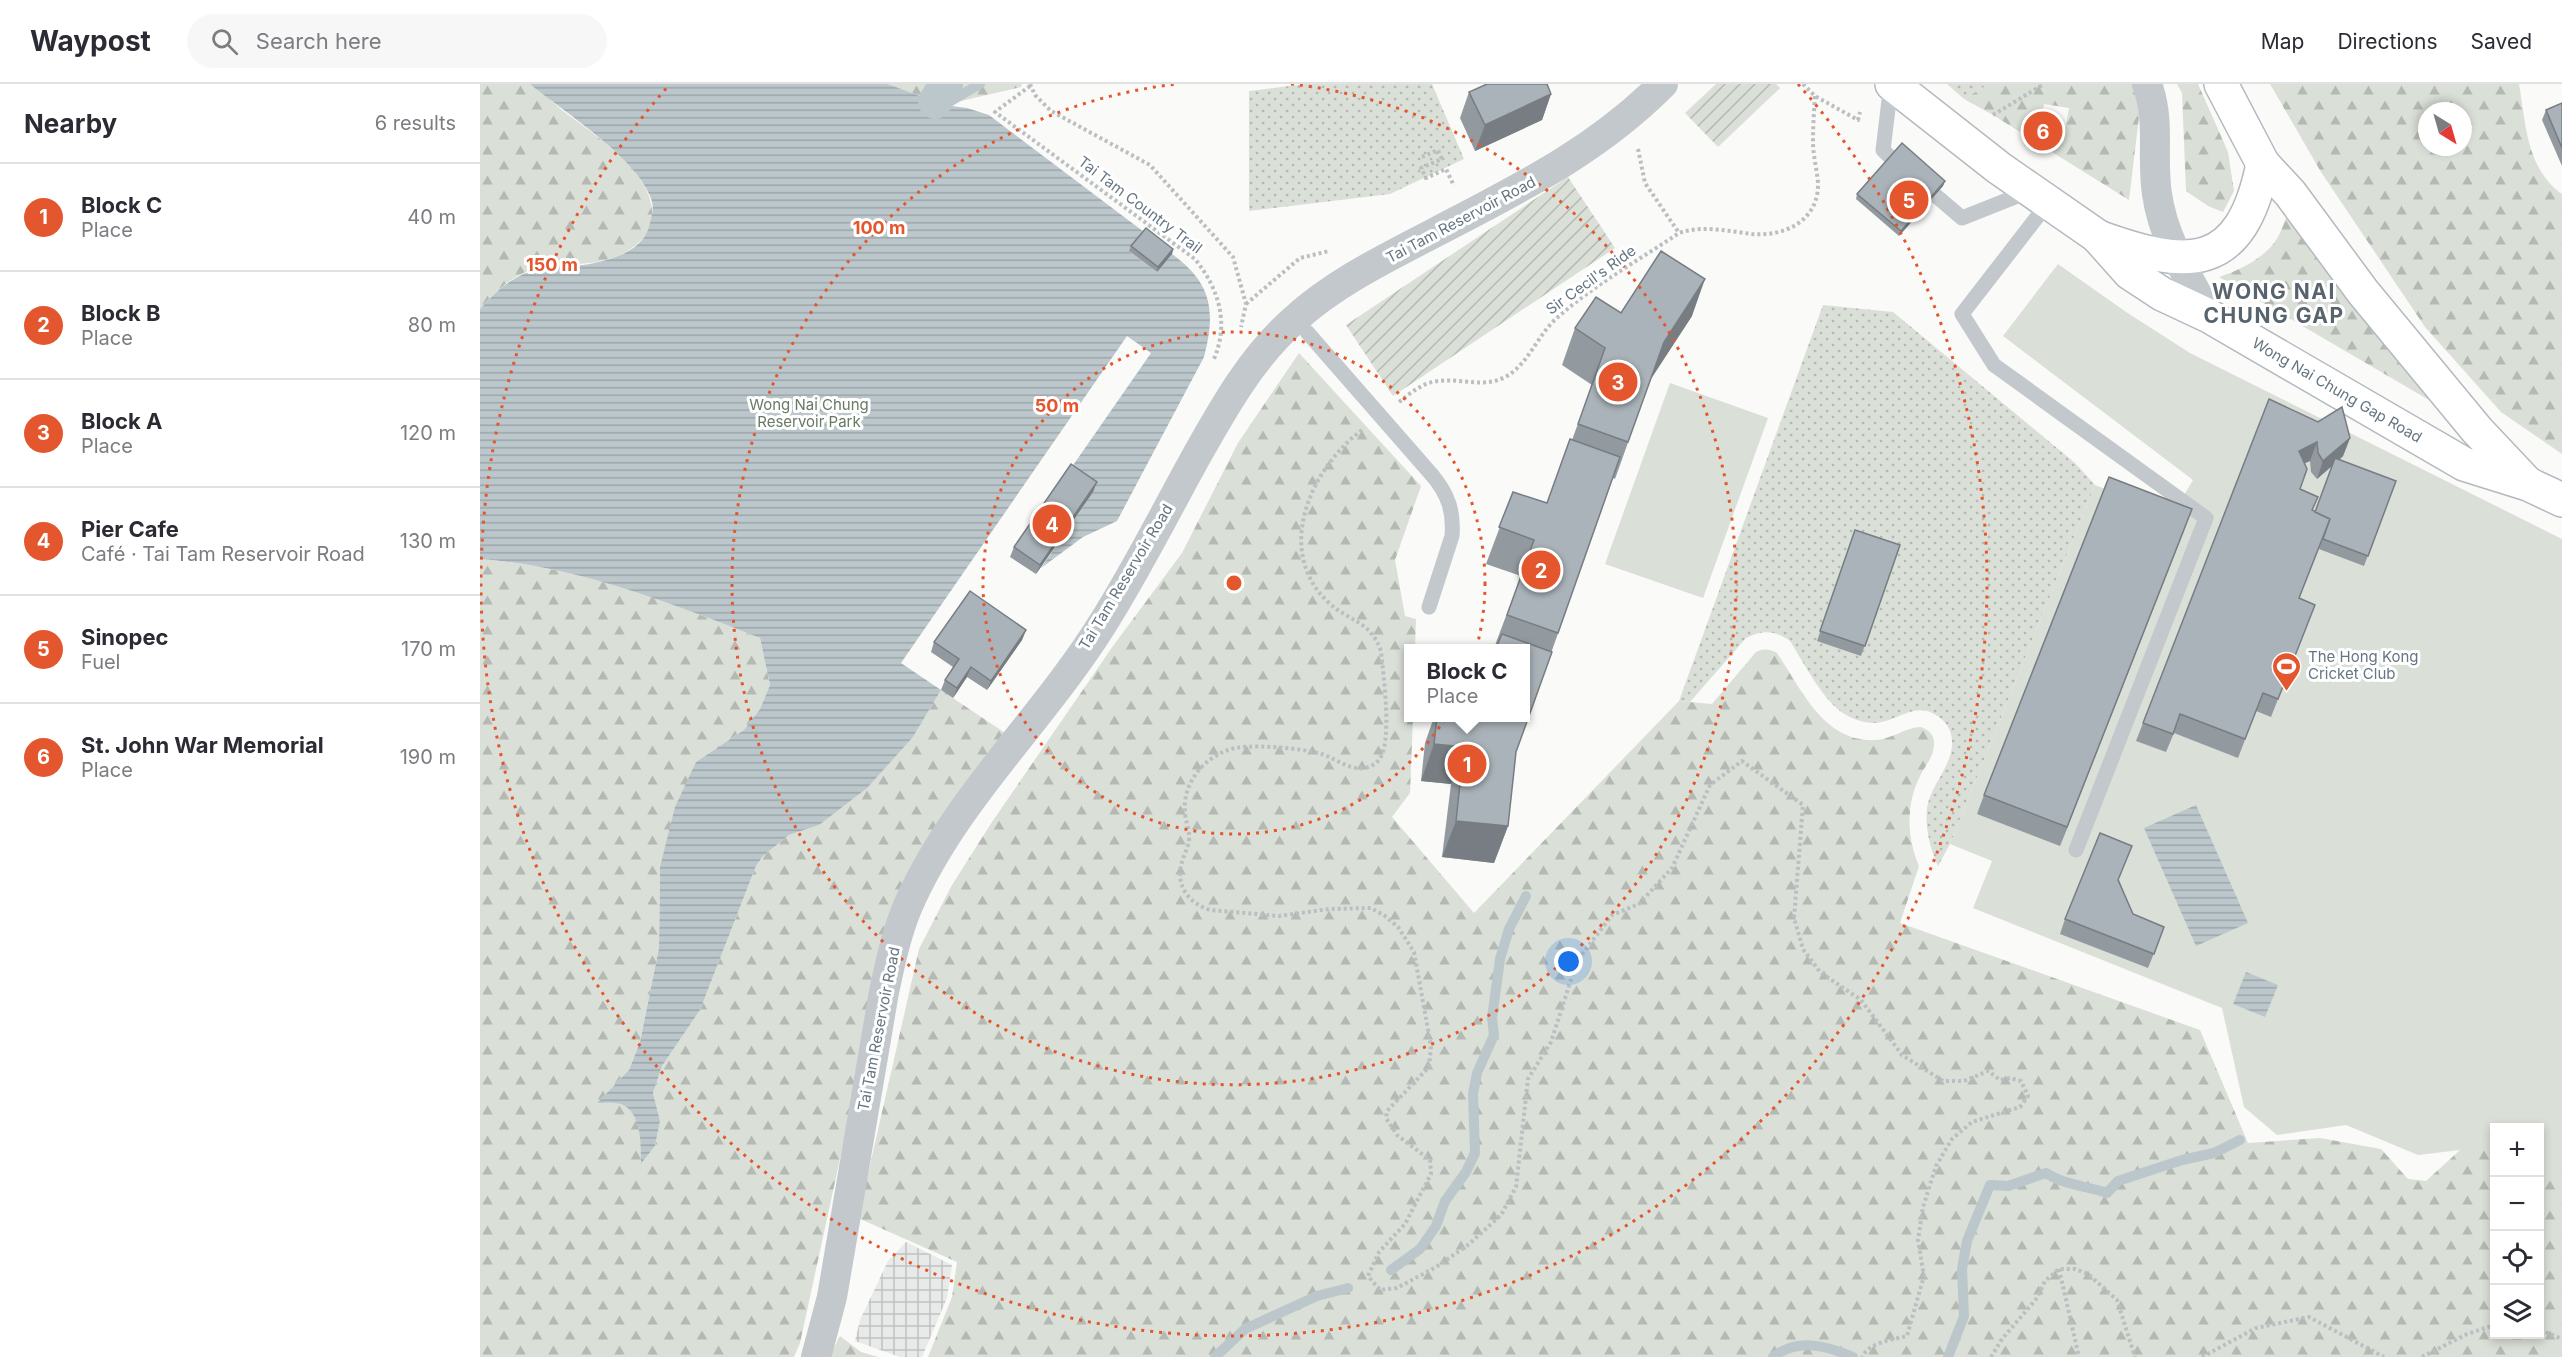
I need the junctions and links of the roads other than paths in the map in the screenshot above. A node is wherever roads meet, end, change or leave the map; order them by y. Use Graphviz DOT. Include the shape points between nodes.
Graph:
graph roads {
  1 [pos="1663,84"];
  2 [pos="1892,84"];
  3 [pos="2147,84"];
  4 [pos="2221,84"];
  5 [pos="1892,158"];
  6 [pos="2263,165"];
  7 [pos="1935,195"];
  8 [pos="2039,197"];
  9 [pos="2097,236"];
  10 [pos="2178,257"];
  11 [pos="2209,316"];
  12 [pos="1300,326"];
  13 [pos="2528,484"];
  14 [pos="2562,500"];
  15 [pos="1429,607"];
  16 [pos="2076,849"];
  17 [pos="816,1357"];
  1 -- 12 [label="street, Tai Tam Reservoir Road" via="1631,115 1562,165 1347,282"];
  2 -- 5 [label="lane" via="1883,150"];
  2 -- 8 [label="main road, Wong Nai Chung Gap Road"];
  3 -- 10 [label="street" via="2156,117 2157,192 2164,229"];
  4 -- 6 [label="main road, Wong Nai Chung Gap Road"];
  6 -- 10 [label="main road, Wong Nai Chung Gap Road" via="2252,207 2233,237 2210,252"];
  6 -- 13 [label="main road, Wong Nai Chung Gap Road" via="2290,193 2363,292 2476,430"];
  7 -- 8 [label="lane" via="1962,218"];
  8 -- 9 [label="main road, Wong Nai Chung Gap Road"];
  8 -- 16 [label="lane" via="1962,314 1994,365 2206,518"];
  9 -- 10 [label="main road, Wong Nai Chung Gap Road"];
  9 -- 11 [label="main road, Wong Nai Chung Gap Road" via="2130,273 2162,294"];
  10 -- 11 [label="street"];
  11 -- 13 [label="main road, Wong Nai Chung Gap Road" via="2464,464"];
  12 -- 15 [label="lane, bridge" via="1432,475 1449,501 1452,536"];
  12 -- 17 [label="street, Tai Tam Reservoir Road" via="1271,344 1233,393 1103,622 953,826 907,909 884,992 832,1297"];
  13 -- 14 [label="main road, Wong Nai Chung Gap Road"];
}
